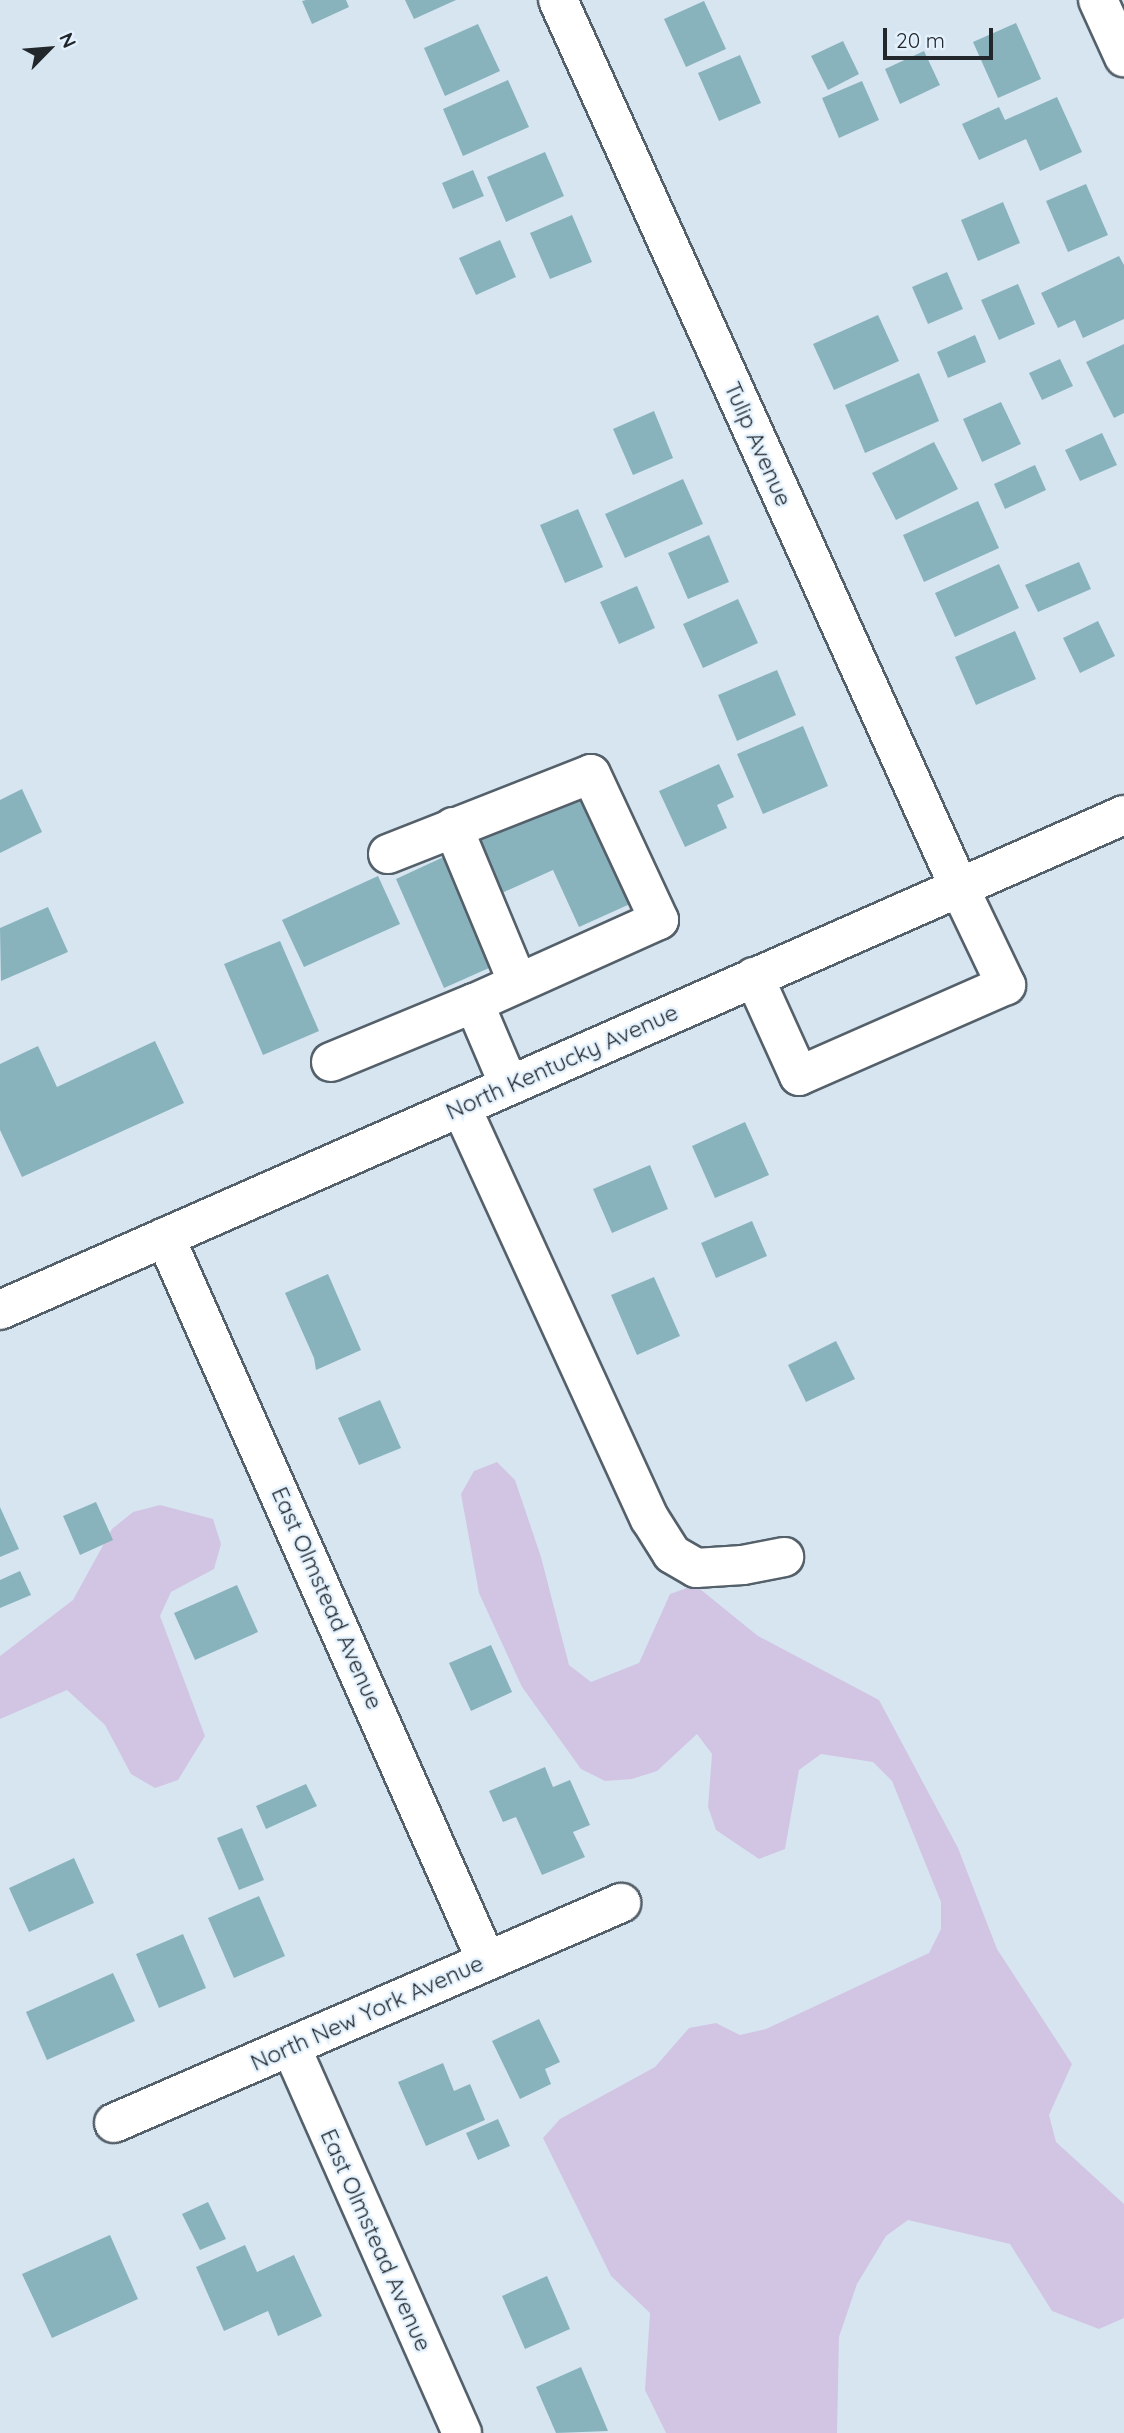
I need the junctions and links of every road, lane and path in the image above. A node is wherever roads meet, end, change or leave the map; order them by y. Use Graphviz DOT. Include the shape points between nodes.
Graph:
graph roads {
  1 [pos="558,0"];
  2 [pos="1098,0"];
  3 [pos="1124,57"];
  4 [pos="1123,818"];
  5 [pos="453,827"];
  6 [pos="388,854"];
  7 [pos="959,887"];
  8 [pos="754,978"];
  9 [pos="518,983"];
  10 [pos="474,1003"];
  11 [pos="331,1062"];
  12 [pos="509,1085"];
  13 [pos="461,1107"];
  14 [pos="165,1237"];
  15 [pos="0,1309"];
  16 [pos="784,1557"];
  17 [pos="621,1903"];
  18 [pos="486,1960"];
  19 [pos="291,2047"];
  20 [pos="114,2123"];
  21 [pos="462,2433"];
  1 -- 7 [label="street, Tulip Avenue"];
  2 -- 3 [label="street"];
  4 -- 7 [label="street, North Kentucky Avenue"];
  5 -- 6 [label="street"];
  5 -- 9 [label="street"];
  5 -- 9 [label="street" via="591,774 659,919"];
  7 -- 8 [label="street, North Kentucky Avenue"];
  7 -- 8 [label="street, Tulip Avenue" via="1006,985 799,1076"];
  8 -- 12 [label="street, North Kentucky Avenue"];
  9 -- 10 [label="street"];
  10 -- 11 [label="street"];
  10 -- 12 [label="street"];
  12 -- 13 [label="street, North Kentucky Avenue"];
  13 -- 14 [label="street, North Kentucky Avenue"];
  13 -- 16 [label="street" via="650,1519 672,1554 696,1568"];
  14 -- 15 [label="street, North Kentucky Avenue"];
  14 -- 18 [label="street, East Olmstead Avenue"];
  17 -- 18 [label="street, North New York Avenue"];
  18 -- 19 [label="street, North New York Avenue"];
  19 -- 20 [label="street, North New York Avenue"];
  19 -- 21 [label="street, East Olmstead Avenue"];
}
